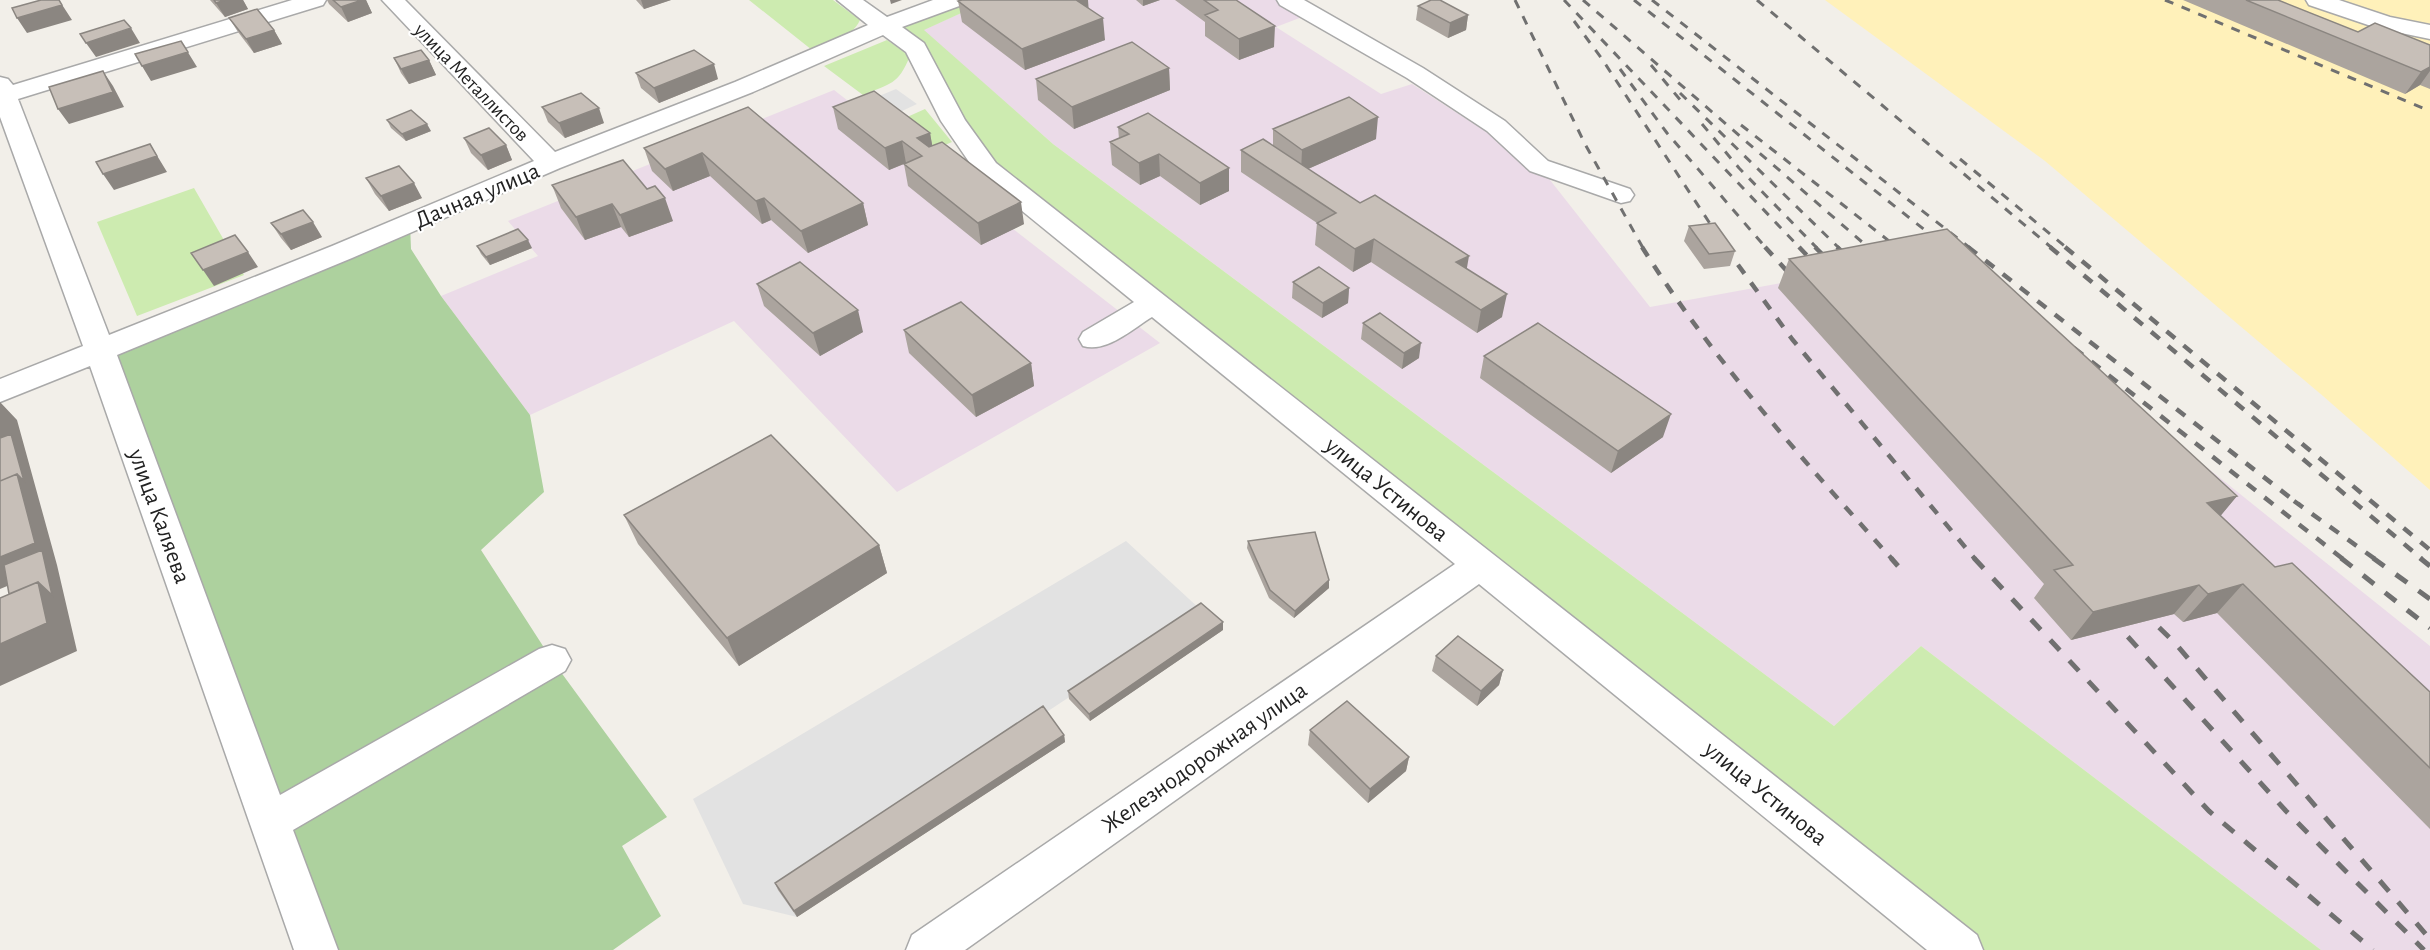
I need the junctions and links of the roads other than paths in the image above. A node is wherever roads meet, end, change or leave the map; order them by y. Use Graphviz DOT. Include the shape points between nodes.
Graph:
graph roads {
  1 [pos="315,0"];
  2 [pos="393,0"];
  3 [pos="848,0"];
  4 [pos="954,0"];
  5 [pos="1288,0"];
  6 [pos="2317,0"];
  7 [pos="884,26"];
  8 [pos="2430,32"];
  9 [pos="2,92"];
  10 [pos="550,163"];
  11 [pos="1621,195"];
  12 [pos="1155,302"];
  13 [pos="1094,339"];
  14 [pos="100,351"];
  15 [pos="0,391"];
  16 [pos="1480,564"];
  17 [pos="552,660"];
  18 [pos="271,822"];
  19 [pos="316,950"];
  20 [pos="928,950"];
  21 [pos="1961,950"];
  1 -- 9 [label="street"];
  2 -- 10 [label="street, улица Металлистов"];
  3 -- 7 [label="street, улица Устинова"];
  4 -- 7 [label="street, Дачная улица"];
  5 -- 11 [label="street" via="1415,73 1496,126 1539,166"];
  6 -- 8 [label="street" via="2385,23"];
  7 -- 10 [label="street, Дачная улица" via="744,87"];
  7 -- 12 [label="street, улица Устинова" via="916,48 953,121 987,168"];
  9 -- 14 [label="street, улица Каляева"];
  10 -- 14 [label="street, Дачная улица"];
  12 -- 13 [label="street"];
  12 -- 16 [label="street, улица Устинова"];
  14 -- 15 [label="street, Дачная улица"];
  14 -- 18 [label="street, улица Каляева"];
  16 -- 20 [label="street, Железнодорожная улица"];
  16 -- 21 [label="street, улица Устинова"];
  17 -- 18 [label="street"];
  18 -- 19 [label="street, улица Каляева"];
}
